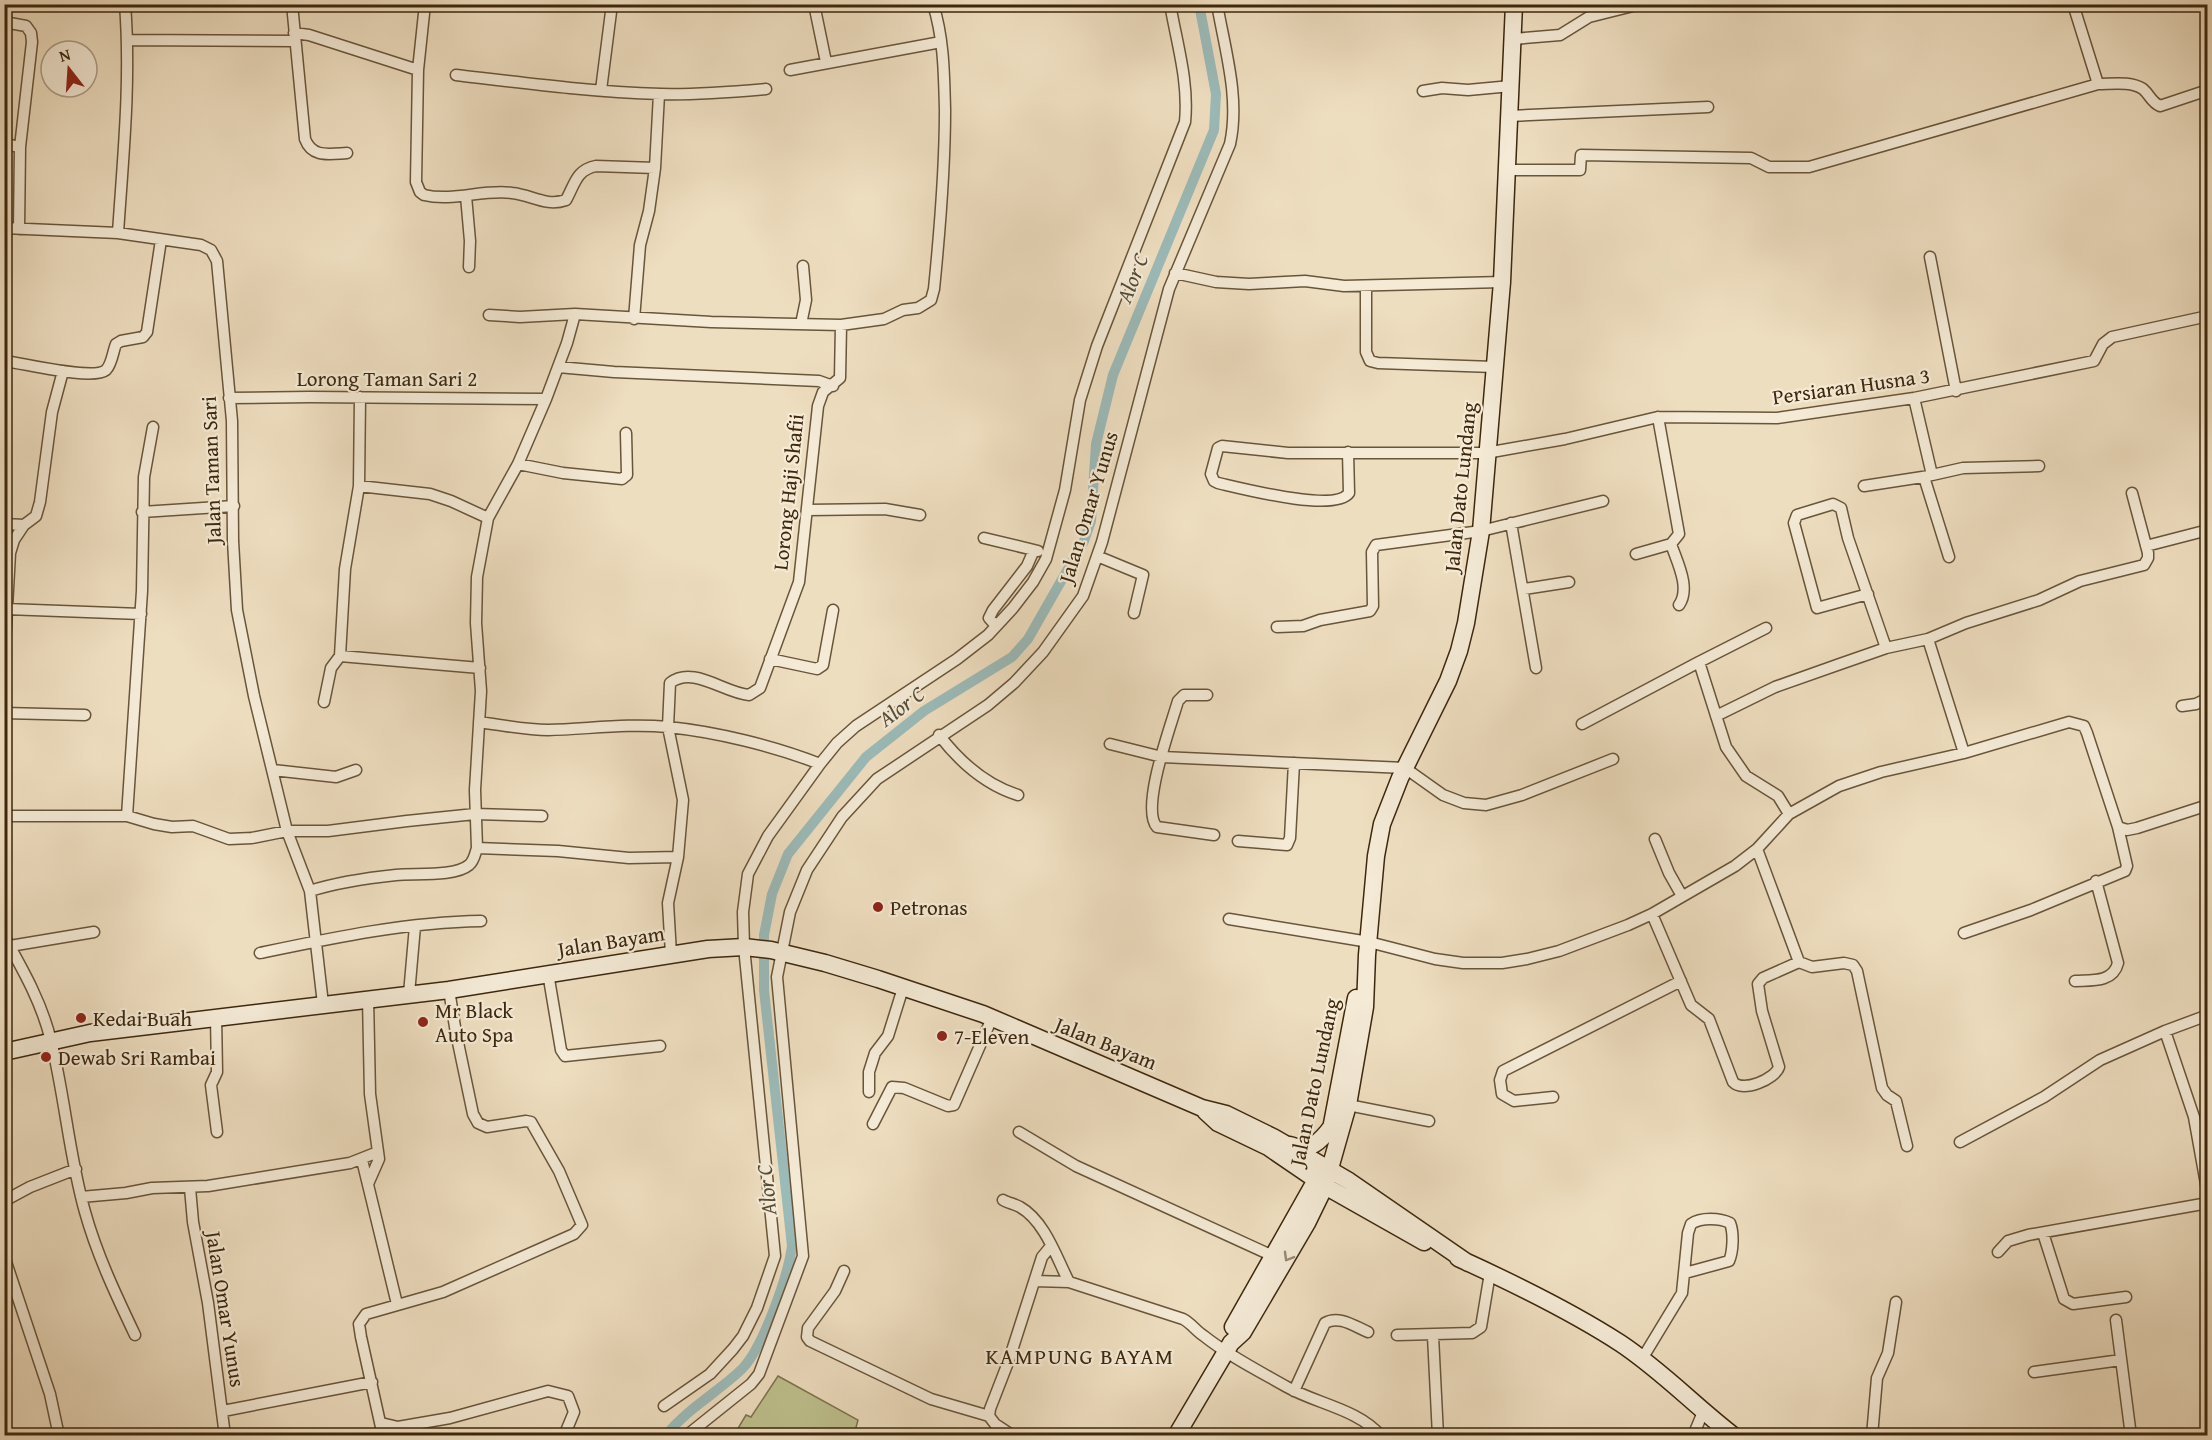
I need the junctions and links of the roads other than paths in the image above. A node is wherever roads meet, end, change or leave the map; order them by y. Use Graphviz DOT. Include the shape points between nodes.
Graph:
graph roads {
  1 [pos="125,4"];
  2 [pos="292,4"];
  3 [pos="425,4"];
  4 [pos="612,4"];
  5 [pos="814,4"];
  6 [pos="933,4"];
  7 [pos="1170,4"];
  8 [pos="1216,4"];
  9 [pos="1514,4"];
  10 [pos="1655,4"];
  11 [pos="2073,4"];
  12 [pos="4,22"];
  13 [pos="294,37"];
  14 [pos="1513,39"];
  15 [pos="128,40"];
  16 [pos="941,42"];
  17 [pos="826,62"];
  18 [pos="790,69"];
  19 [pos="418,70"];
  20 [pos="456,75"];
  21 [pos="2098,84"];
  22 [pos="1511,86"];
  23 [pos="766,89"];
  24 [pos="601,90"];
  25 [pos="2208,90"];
  26 [pos="1424,91"];
  27 [pos="659,94"];
  28 [pos="1708,107"];
  29 [pos="1510,116"];
  30 [pos="4,144"];
  31 [pos="20,147"];
  32 [pos="347,153"];
  33 [pos="654,168"];
  34 [pos="1508,170"];
  35 [pos="466,196"];
  36 [pos="4,228"];
  37 [pos="18,229"];
  38 [pos="118,233"];
  39 [pos="161,240"];
  40 [pos="1930,257"];
  41 [pos="803,266"];
  42 [pos="469,267"];
  43 [pos="1175,273"];
  44 [pos="1503,282"];
  45 [pos="1366,286"];
  46 [pos="575,314"];
  47 [pos="489,315"];
  48 [pos="2208,316"];
  49 [pos="634,319"];
  50 [pos="801,324"];
  51 [pos="841,325"];
  52 [pos="4,361"];
  53 [pos="558,367"];
  54 [pos="1494,367"];
  55 [pos="63,371"];
  56 [pos="833,386"];
  57 [pos="1956,391"];
  58 [pos="360,397"];
  59 [pos="229,398"];
  60 [pos="546,399"];
  61 [pos="1914,399"];
  62 [pos="1658,417"];
  63 [pos="153,427"];
  64 [pos="626,433"];
  65 [pos="1348,452"];
  66 [pos="1486,453"];
  67 [pos="518,464"];
  68 [pos="2039,466"];
  69 [pos="1928,476"];
  70 [pos="359,486"];
  71 [pos="1864,486"];
  72 [pos="2132,493"];
  73 [pos="1603,501"];
  74 [pos="234,506"];
  75 [pos="808,510"];
  76 [pos="142,512"];
  77 [pos="920,515"];
  78 [pos="488,518"];
  79 [pos="1511,523"];
  80 [pos="4,524"];
  81 [pos="24,525"];
  82 [pos="2208,530"];
  83 [pos="1480,531"];
  84 [pos="984,538"];
  85 [pos="1671,544"];
  86 [pos="2146,546"];
  87 [pos="1034,550"];
  88 [pos="1047,553"];
  89 [pos="1636,554"];
  90 [pos="1097,556"];
  91 [pos="1949,557"];
  92 [pos="1569,582"];
  93 [pos="1524,590"];
  94 [pos="1868,594"];
  95 [pos="1679,605"];
  96 [pos="6,609"];
  97 [pos="834,610"];
  98 [pos="1134,613"];
  99 [pos="141,614"];
  100 [pos="996,626"];
  101 [pos="1277,627"];
  102 [pos="1766,628"];
  103 [pos="1928,639"];
  104 [pos="1886,648"];
  105 [pos="340,656"];
  106 [pos="770,659"];
  107 [pos="1699,662"];
  108 [pos="4,663"];
  109 [pos="480,668"];
  110 [pos="1536,668"];
  111 [pos="1207,695"];
  112 [pos="2208,698"];
  113 [pos="324,702"];
  114 [pos="2182,706"];
  115 [pos="4,713"];
  116 [pos="85,715"];
  117 [pos="1716,716"];
  118 [pos="479,722"];
  119 [pos="1582,724"];
  120 [pos="668,727"];
  121 [pos="939,735"];
  122 [pos="1110,744"];
  123 [pos="1964,753"];
  124 [pos="1162,757"];
  125 [pos="1612,759"];
  126 [pos="1294,763"];
  127 [pos="820,764"];
  128 [pos="1405,768"];
  129 [pos="273,770"];
  130 [pos="356,770"];
  131 [pos="1018,795"];
  132 [pos="2208,806"];
  133 [pos="475,814"];
  134 [pos="1789,814"];
  135 [pos="4,816"];
  136 [pos="127,816"];
  137 [pos="542,816"];
  138 [pos="2118,827"];
  139 [pos="287,831"];
  140 [pos="1214,835"];
  141 [pos="1655,839"];
  142 [pos="1238,841"];
  143 [pos="477,848"];
  144 [pos="1756,849"];
  145 [pos="678,857"];
  146 [pos="2096,881"];
  147 [pos="310,891"];
  148 [pos="1682,896"];
  149 [pos="1652,914"];
  150 [pos="1229,919"];
  151 [pos="481,921"];
  152 [pos="416,926"];
  153 [pos="94,932"];
  154 [pos="1964,933"];
  155 [pos="7,941"];
  156 [pos="316,941"];
  157 [pos="747,947"];
  158 [pos="1368,949"];
  159 [pos="776,951"];
  160 [pos="260,953"];
  161 [pos="671,954"];
  162 [pos="1799,962"];
  163 [pos="548,973"];
  164 [pos="1681,981"];
  165 [pos="2075,981"];
  166 [pos="903,988"];
  167 [pos="449,990"];
  168 [pos="409,994"];
  169 [pos="368,998"];
  170 [pos="323,1004"];
  171 [pos="2208,1015"];
  172 [pos="216,1016"];
  173 [pos="992,1018"];
  174 [pos="2164,1031"];
  175 [pos="51,1041"];
  176 [pos="660,1046"];
  177 [pos="4,1052"];
  178 [pos="869,1092"];
  179 [pos="1553,1097"];
  180 [pos="1348,1105"];
  181 [pos="1429,1122"];
  182 [pos="873,1124"];
  183 [pos="1337,1126"];
  184 [pos="217,1132"];
  185 [pos="1019,1132"];
  186 [pos="1270,1142"];
  187 [pos="1960,1142"];
  188 [pos="1907,1146"];
  189 [pos="378,1152"];
  190 [pos="362,1160"];
  191 [pos="76,1169"];
  192 [pos="1323,1176"];
  193 [pos="1349,1181"];
  194 [pos="368,1184"];
  195 [pos="190,1188"];
  196 [pos="2208,1195"];
  197 [pos="81,1197"];
  198 [pos="1003,1200"];
  199 [pos="4,1201"];
  200 [pos="2208,1203"];
  201 [pos="1371,1214"];
  202 [pos="1300,1222"];
  203 [pos="2043,1233"];
  204 [pos="1051,1246"];
  205 [pos="1998,1252"];
  206 [pos="4,1256"];
  207 [pos="1273,1256"];
  208 [pos="1468,1263"];
  209 [pos="844,1271"];
  210 [pos="1490,1273"];
  211 [pos="1685,1273"];
  212 [pos="1035,1281"];
  213 [pos="1069,1282"];
  214 [pos="2126,1297"];
  215 [pos="1896,1302"];
  216 [pos="397,1304"];
  217 [pos="2116,1320"];
  218 [pos="1368,1332"];
  219 [pos="135,1335"];
  220 [pos="1396,1335"];
  221 [pos="1433,1335"];
  222 [pos="1229,1347"];
  223 [pos="1641,1359"];
  224 [pos="2121,1360"];
  225 [pos="2034,1372"];
  226 [pos="372,1382"];
  227 [pos="1294,1391"];
  228 [pos="664,1406"];
  229 [pos="222,1411"];
  230 [pos="1703,1412"];
  231 [pos="989,1416"];
  232 [pos="381,1423"];
  233 [pos="59,1436"];
  234 [pos="225,1436"];
  235 [pos="383,1436"];
  236 [pos="564,1436"];
  237 [pos="686,1436"];
  238 [pos="1013,1436"];
  239 [pos="1176,1436"];
  240 [pos="1381,1436"];
  241 [pos="1438,1436"];
  242 [pos="1693,1436"];
  243 [pos="1734,1436"];
  244 [pos="1872,1436"];
  245 [pos="2131,1436"];
  1 -- 15 [label="street"];
  2 -- 13 [label="street"];
  3 -- 19 [label="street"];
  4 -- 24 [label="street"];
  5 -- 17 [label="street"];
  6 -- 16 [label="street"];
  7 -- 88 [label="street" via="1186,81 1185,122 1097,346 1080,400 1065,490"];
  8 -- 43 [label="street, Jalan Omar Yunus" via="1235,106 1234,125 1230,144"];
  9 -- 14 [label="main road, Jalan Dato Lundang"];
  10 -- 14 [label="street" via="1589,17 1560,35"];
  11 -- 21 [label="street"];
  12 -- 31 [label="street" via="26,26 31,33"];
  13 -- 15 [label="street"];
  13 -- 19 [label="street" via="309,35"];
  13 -- 32 [label="street" via="306,143 321,154"];
  14 -- 22 [label="main road, Jalan Dato Lundang"];
  15 -- 38 [label="street"];
  16 -- 17 [label="street"];
  16 -- 51 [label="street" via="945,174 931,300 884,319"];
  17 -- 18 [label="street"];
  19 -- 35 [label="street" via="417,187 429,196"];
  20 -- 24 [label="street"];
  21 -- 25 [label="street" via="2132,84 2160,106"];
  21 -- 34 [label="street" via="1809,167 1769,167 1751,158 1581,155 1580,170"];
  22 -- 26 [label="street"];
  22 -- 29 [label="main road, Jalan Dato Lundang"];
  23 -- 27 [label="street"];
  24 -- 27 [label="street"];
  27 -- 33 [label="street"];
  28 -- 29 [label="street"];
  29 -- 34 [label="main road, Jalan Dato Lundang"];
  30 -- 31 [label="street"];
  31 -- 37 [label="street"];
  33 -- 35 [label="street" via="589,167 577,176 566,200 558,203 513,193"];
  33 -- 49 [label="street" via="640,245"];
  34 -- 44 [label="main road, Jalan Dato Lundang"];
  35 -- 42 [label="street"];
  36 -- 37 [label="street, Jalan Taman Sari"];
  37 -- 38 [label="street, Jalan Taman Sari"];
  38 -- 39 [label="street, Jalan Taman Sari"];
  39 -- 55 [label="street" via="147,332 143,337 116,344 105,371"];
  39 -- 59 [label="street, Jalan Taman Sari" via="201,245 211,250 217,261"];
  40 -- 57 [label="street"];
  41 -- 50 [label="street" via="806,300"];
  43 -- 45 [label="street" via="1216,282 1305,281"];
  43 -- 90 [label="street, Jalan Omar Yunus"];
  44 -- 45 [label="street"];
  44 -- 54 [label="main road, Jalan Dato Lundang"];
  45 -- 54 [label="street" via="1366,352 1370,361"];
  46 -- 47 [label="street"];
  46 -- 49 [label="street"];
  46 -- 53 [label="street"];
  48 -- 57 [label="street, Persiaran Husna 3" via="2112,337 2094,361"];
  49 -- 50 [label="street"];
  50 -- 51 [label="street"];
  51 -- 56 [label="street, Lorong Haji Shafii" via="840,378"];
  52 -- 55 [label="street"];
  53 -- 56 [label="street" via="810,381"];
  53 -- 60 [label="street"];
  54 -- 66 [label="main road, Jalan Dato Lundang"];
  55 -- 81 [label="street" via="52,412 40,502 36,516"];
  56 -- 75 [label="street, Lorong Haji Shafii" via="823,392 818,406"];
  57 -- 61 [label="street, Persiaran Husna 3"];
  58 -- 59 [label="street, Lorong Taman Sari 2"];
  58 -- 60 [label="street, Lorong Taman Sari 2"];
  58 -- 70 [label="street"];
  59 -- 74 [label="street, Jalan Taman Sari"];
  60 -- 67 [label="street"];
  61 -- 62 [label="street, Persiaran Husna 3" via="1777,418"];
  61 -- 69 [label="street"];
  62 -- 66 [label="street, Persiaran Husna 3"];
  62 -- 85 [label="street" via="1679,534"];
  63 -- 76 [label="street"];
  64 -- 67 [label="street" via="627,475 622,479"];
  65 -- 65 [label="street, Persiaran Husna 3" via="1288,453 1222,446 1211,474 1218,483 1278,497 1342,498 1349,493"];
  65 -- 66 [label="street, Persiaran Husna 3"];
  66 -- 83 [label="main road, Jalan Dato Lundang"];
  67 -- 78 [label="street"];
  68 -- 69 [label="street" via="1963,468"];
  69 -- 71 [label="street"];
  69 -- 91 [label="street"];
  70 -- 78 [label="street" via="430,494"];
  70 -- 105 [label="street" via="345,568"];
  72 -- 86 [label="street"];
  73 -- 79 [label="street"];
  74 -- 76 [label="street"];
  74 -- 129 [label="street, Jalan Taman Sari" via="237,610"];
  75 -- 77 [label="street" via="885,509"];
  75 -- 106 [label="street, Lorong Haji Shafii" via="799,582"];
  76 -- 99 [label="street"];
  78 -- 109 [label="street" via="477,577"];
  79 -- 83 [label="street"];
  79 -- 93 [label="street"];
  80 -- 81 [label="street"];
  81 -- 96 [label="street" via="10,553"];
  82 -- 86 [label="street"];
  83 -- 101 [label="street" via="1376,545 1372,552 1370,611 1304,626"];
  83 -- 128 [label="main road, Jalan Dato Lundang" via="1459,651"];
  84 -- 87 [label="street"];
  85 -- 89 [label="street"];
  85 -- 95 [label="street" via="1684,586 1684,598"];
  86 -- 103 [label="street" via="2148,558 2140,567 2080,581 2039,600"];
  87 -- 88 [label="street"];
  87 -- 100 [label="street" via="1028,566 993,610 989,618"];
  88 -- 100 [label="street" via="1033,582"];
  90 -- 98 [label="street" via="1143,576"];
  90 -- 121 [label="street, Jalan Omar Yunus" via="1083,596 1043,652 987,705"];
  92 -- 93 [label="street"];
  93 -- 110 [label="street"];
  94 -- 94 [label="street" via="1839,505 1797,515 1794,523 1817,608"];
  94 -- 104 [label="street"];
  96 -- 99 [label="street"];
  96 -- 108 [label="street"];
  97 -- 106 [label="street" via="820,668"];
  99 -- 136 [label="street"];
  100 -- 127 [label="street" via="957,659 856,726"];
  102 -- 107 [label="street"];
  103 -- 104 [label="street"];
  103 -- 123 [label="street"];
  104 -- 117 [label="street" via="1775,687"];
  105 -- 109 [label="street"];
  105 -- 113 [label="street" via="331,669"];
  106 -- 120 [label="street, Lorong Haji Shafii" via="760,688 749,695 692,677 676,679 670,683 668,692"];
  107 -- 117 [label="street"];
  107 -- 119 [label="street"];
  109 -- 118 [label="street"];
  111 -- 124 [label="street" via="1179,698"];
  112 -- 114 [label="street"];
  115 -- 116 [label="street"];
  117 -- 134 [label="street" via="1734,761 1746,776 1778,796"];
  118 -- 120 [label="street" via="546,730"];
  118 -- 133 [label="street"];
  120 -- 127 [label="street" via="712,734"];
  120 -- 145 [label="street, Lorong Haji Shafii" via="683,800"];
  121 -- 131 [label="street" via="965,764 1006,792"];
  121 -- 159 [label="street, Jalan Omar Yunus" via="877,779 842,817 807,870"];
  122 -- 124 [label="street"];
  123 -- 134 [label="street" via="1839,786"];
  123 -- 138 [label="street" via="2069,722 2084,726"];
  124 -- 126 [label="street"];
  124 -- 140 [label="street" via="1153,789 1152,822 1157,827"];
  125 -- 128 [label="street" via="1486,805 1464,803 1443,795"];
  126 -- 128 [label="street"];
  126 -- 142 [label="street" via="1287,845"];
  127 -- 157 [label="street" via="768,836 748,874 743,912"];
  128 -- 158 [label="main road, Jalan Dato Lundang" via="1382,824"];
  129 -- 130 [label="street" via="336,777"];
  129 -- 139 [label="street, Jalan Taman Sari"];
  132 -- 138 [label="street" via="2137,828"];
  133 -- 137 [label="street"];
  133 -- 139 [label="street" via="328,831"];
  133 -- 143 [label="street"];
  134 -- 144 [label="street"];
  135 -- 136 [label="street"];
  136 -- 139 [label="street" via="172,827 193,826 229,839"];
  138 -- 146 [label="street" via="2127,866 2120,873"];
  139 -- 147 [label="street, Jalan Taman Sari"];
  141 -- 148 [label="street"];
  143 -- 145 [label="street" via="628,858"];
  143 -- 147 [label="street" via="470,865 458,870 345,882"];
  144 -- 148 [label="street" via="1735,866"];
  144 -- 162 [label="street"];
  145 -- 161 [label="street, Lorong Haji Shafii" via="668,903"];
  146 -- 154 [label="street" via="2031,910"];
  146 -- 165 [label="street" via="2118,963 2111,976"];
  147 -- 156 [label="street, Jalan Taman Sari"];
  148 -- 149 [label="street"];
  149 -- 158 [label="street" via="1559,951 1502,963 1463,963"];
  149 -- 164 [label="street"];
  150 -- 158 [label="street"];
  151 -- 152 [label="street"];
  152 -- 156 [label="street"];
  152 -- 168 [label="street"];
  153 -- 155 [label="street"];
  155 -- 175 [label="street" via="37,999"];
  156 -- 160 [label="street"];
  156 -- 170 [label="street, Jalan Taman Sari"];
  157 -- 159 [label="main road, Jalan Bayam"];
  157 -- 161 [label="main road, Jalan Bayam"];
  157 -- 228 [label="street" via="775,1256 743,1336 710,1374"];
  158 -- 180 [label="main road, Jalan Dato Lundang" via="1365,1007"];
  158 -- 183 [label="main road, Jalan Dato Lundang" via="1354,1005"];
  159 -- 166 [label="main road, Jalan Bayam"];
  159 -- 237 [label="street, Jalan Omar Yunus" via="803,1256 759,1374"];
  161 -- 163 [label="main road, Jalan Bayam"];
  162 -- 164 [label="street" via="1758,984 1779,1066 1772,1077 1743,1087 1732,1082 1709,1019 1691,1005"];
  162 -- 188 [label="street" via="1812,968 1844,963 1853,965 1857,971 1882,1088 1896,1101"];
  163 -- 167 [label="main road, Jalan Bayam"];
  163 -- 176 [label="street" via="565,1056"];
  164 -- 179 [label="street" via="1503,1071 1502,1094 1514,1101"];
  166 -- 173 [label="main road, Jalan Bayam"];
  166 -- 178 [label="street" via="888,1036 875,1053 869,1072"];
  167 -- 168 [label="main road, Jalan Bayam"];
  167 -- 216 [label="street" via="478,1124 487,1127 531,1122 582,1225 574,1234 443,1292"];
  168 -- 169 [label="main road, Jalan Bayam"];
  169 -- 170 [label="main road, Jalan Bayam"];
  169 -- 189 [label="street" via="370,1094"];
  170 -- 172 [label="main road, Jalan Bayam"];
  171 -- 174 [label="street"];
  172 -- 175 [label="main road, Jalan Bayam"];
  172 -- 184 [label="street" via="217,1072 211,1085"];
  173 -- 182 [label="street" via="954,1104 948,1106 892,1087"];
  173 -- 186 [label="main road, Jalan Bayam" via="1202,1108 1218,1123"];
  174 -- 187 [label="street" via="2100,1059 2044,1097"];
  174 -- 196 [label="street" via="2194,1117"];
  175 -- 177 [label="main road, Jalan Bayam"];
  175 -- 191 [label="street"];
  180 -- 181 [label="street"];
  180 -- 183 [label="main road, Jalan Dato Lundang"];
  183 -- 186 [label="main road" via="1310,1148"];
  183 -- 192 [label="main road, Jalan Dato Lundang"];
  183 -- 193 [label="main road" via="1344,1173"];
  185 -- 207 [label="street" via="1076,1166"];
  186 -- 192 [label="main road, Jalan Bayam"];
  186 -- 202 [label="main road" via="1295,1174"];
  189 -- 190 [label="street"];
  189 -- 194 [label="street" via="377,1166"];
  190 -- 194 [label="street"];
  190 -- 195 [label="street"];
  191 -- 197 [label="street"];
  191 -- 199 [label="street"];
  192 -- 193 [label="main road"];
  192 -- 201 [label="main road"];
  192 -- 202 [label="main road, Jalan Dato Lundang"];
  193 -- 208 [label="main road"];
  194 -- 216 [label="street"];
  195 -- 197 [label="street" via="152,1188"];
  195 -- 229 [label="street, Jalan Omar Yunus"];
  197 -- 219 [label="street" via="107,1275"];
  198 -- 204 [label="street" via="1028,1213"];
  200 -- 203 [label="street"];
  201 -- 202 [label="main road" via="1342,1204 1330,1205"];
  201 -- 208 [label="main road"];
  202 -- 207 [label="main road, Jalan Dato Lundang"];
  202 -- 222 [label="main road, Jalan Dato Lundang, one-way" via="1243,1332"];
  203 -- 205 [label="street" via="2008,1241"];
  203 -- 214 [label="street" via="2067,1302"];
  204 -- 212 [label="street" via="1042,1257"];
  204 -- 213 [label="street"];
  206 -- 233 [label="street" via="47,1383"];
  207 -- 222 [label="main road, Jalan Dato Lundang" via="1232,1329"];
  208 -- 210 [label="main road"];
  209 -- 231 [label="street" via="835,1291 808,1328 810,1341 931,1399"];
  210 -- 221 [label="street" via="1481,1327 1472,1334"];
  210 -- 223 [label="main road" via="1576,1317"];
  211 -- 211 [label="street" via="1691,1224 1697,1220 1730,1223 1729,1261"];
  211 -- 223 [label="street" via="1682,1293"];
  212 -- 213 [label="street"];
  212 -- 231 [label="street"];
  213 -- 222 [label="street" via="1183,1318 1204,1336"];
  215 -- 244 [label="street" via="1886,1359 1877,1378"];
  216 -- 226 [label="street" via="366,1314 359,1324"];
  217 -- 224 [label="street"];
  218 -- 227 [label="street" via="1339,1320 1325,1323"];
  220 -- 221 [label="street"];
  221 -- 241 [label="street"];
  222 -- 227 [label="street"];
  222 -- 239 [label="main road, Jalan Dato Lundang"];
  223 -- 230 [label="main road"];
  224 -- 225 [label="street"];
  224 -- 245 [label="street"];
  226 -- 229 [label="street"];
  226 -- 232 [label="street"];
  227 -- 240 [label="street" via="1366,1421"];
  229 -- 234 [label="street, Jalan Omar Yunus"];
  230 -- 242 [label="street"];
  230 -- 243 [label="main road"];
  231 -- 238 [label="street"];
  232 -- 235 [label="street"];
  232 -- 236 [label="street" via="398,1427 450,1418 548,1391 568,1396 574,1412"];
}
